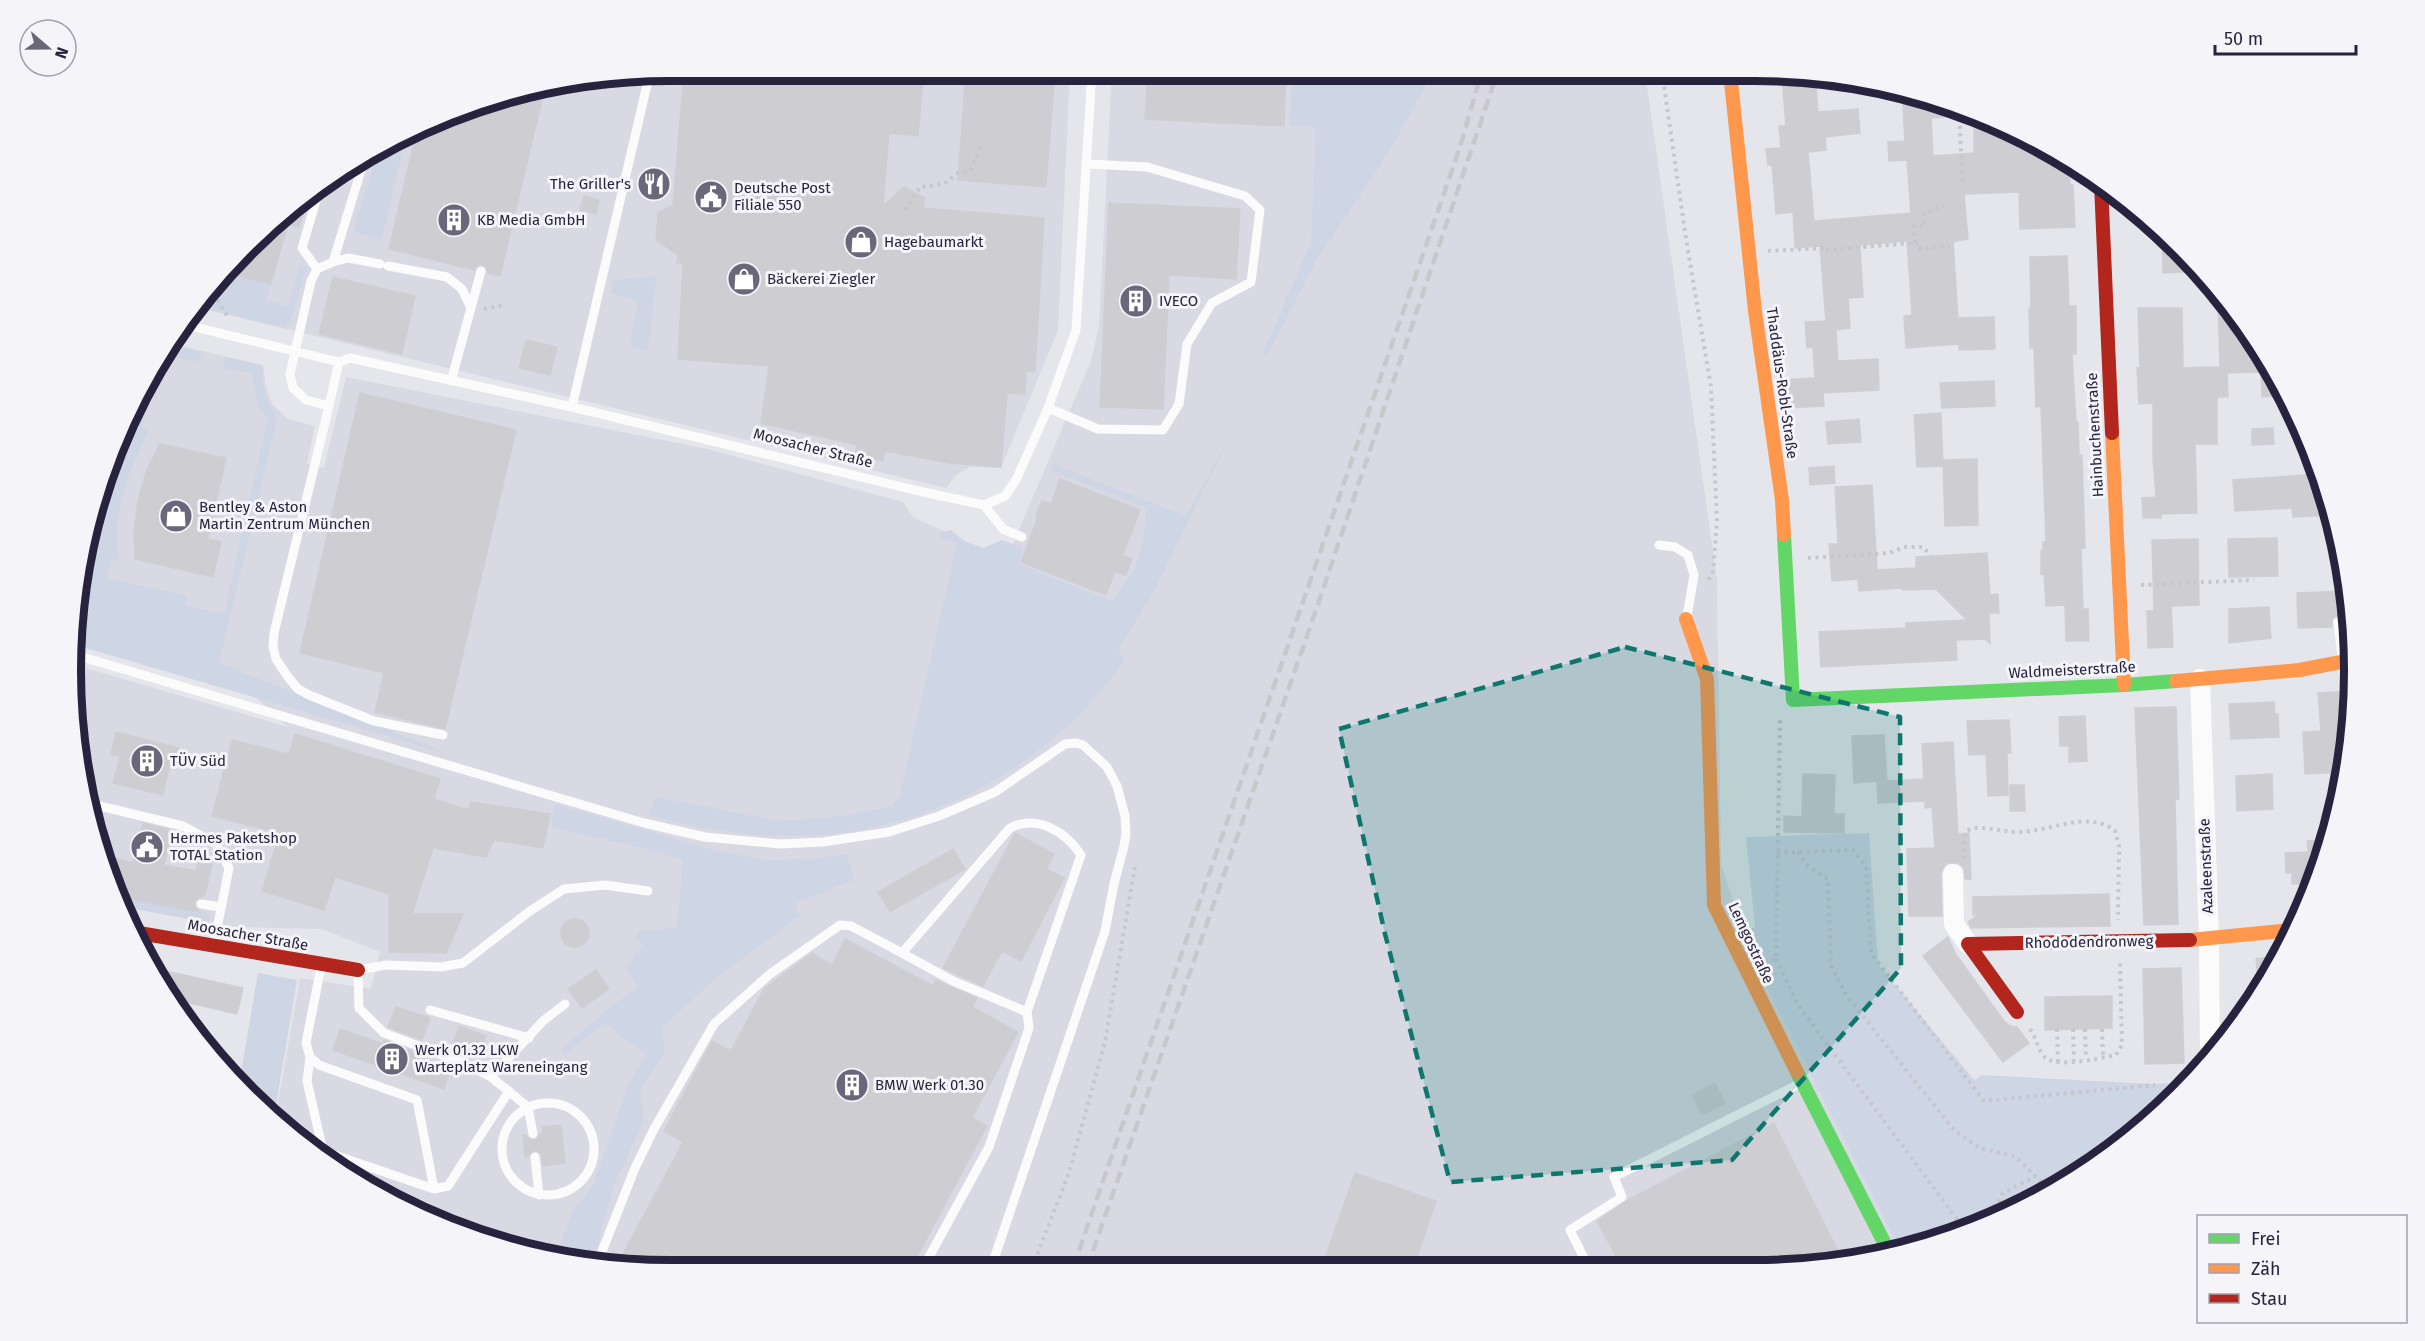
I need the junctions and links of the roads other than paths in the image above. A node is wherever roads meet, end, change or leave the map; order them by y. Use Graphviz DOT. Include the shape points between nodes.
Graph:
graph roads {
  1 [pos="1091,81"];
  2 [pos="1731,81"];
  3 [pos="648,82"];
  4 [pos="1087,164"];
  5 [pos="361,169"];
  6 [pos="2101,194"];
  7 [pos="316,200"];
  8 [pos="333,261"];
  9 [pos="317,269"];
  10 [pos="481,271"];
  11 [pos="471,308"];
  12 [pos="192,326"];
  13 [pos="295,351"];
  14 [pos="339,362"];
  15 [pos="451,381"];
  16 [pos="329,406"];
  17 [pos="572,407"];
  18 [pos="1048,408"];
  19 [pos="984,505"];
  20 [pos="1022,537"];
  21 [pos="1659,545"];
  22 [pos="1686,619"];
  23 [pos="2338,622"];
  24 [pos="2343,643"];
  25 [pos="81,657"];
  26 [pos="2344,662"];
  27 [pos="2200,679"];
  28 [pos="2124,685"];
  29 [pos="1793,700"];
  30 [pos="443,735"];
  31 [pos="97,805"];
  32 [pos="1953,874"];
  33 [pos="648,891"];
  34 [pos="201,904"];
  35 [pos="221,907"];
  36 [pos="2283,931"];
  37 [pos="144,934"];
  38 [pos="2209,940"];
  39 [pos="1968,944"];
  40 [pos="213,946"];
  41 [pos="902,953"];
  42 [pos="321,964"];
  43 [pos="358,970"];
  44 [pos="566,1004"];
  45 [pos="430,1010"];
  46 [pos="1027,1012"];
  47 [pos="2018,1012"];
  48 [pos="529,1038"];
  49 [pos="2210,1044"];
  50 [pos="310,1057"];
  51 [pos="491,1077"];
  52 [pos="1802,1083"];
  53 [pos="508,1091"];
  54 [pos="528,1107"];
  55 [pos="533,1134"];
  56 [pos="321,1144"];
  57 [pos="535,1157"];
  58 [pos="350,1166"];
  59 [pos="434,1190"];
  60 [pos="539,1195"];
  61 [pos="1886,1245"];
  62 [pos="600,1256"];
  63 [pos="927,1260"];
  64 [pos="994,1260"];
  65 [pos="1585,1260"];
  1 -- 4 [label="lane"];
  2 -- 29 [label="street, Thaddäus-Robl-Straße" via="1755,311 1782,500"];
  3 -- 17 [label="lane"];
  4 -- 18 [label="lane" via="1076,330"];
  4 -- 18 [label="lane" via="1147,167 1245,196 1260,210 1251,282 1212,303 1187,344 1179,404 1163,430 1098,429"];
  5 -- 8 [label="lane"];
  6 -- 28 [label="street, Hainbuchenstraße"];
  7 -- 9 [label="lane" via="302,248"];
  8 -- 9 [label="lane"];
  8 -- 11 [label="lane" via="348,258 447,278 462,289"];
  9 -- 13 [label="lane"];
  10 -- 11 [label="lane"];
  11 -- 15 [label="lane"];
  12 -- 13 [label="lane, Moosacher Straße"];
  13 -- 14 [label="lane, Moosacher Straße"];
  13 -- 16 [label="lane" via="290,374 293,388 306,400"];
  14 -- 15 [label="lane, Moosacher Straße" via="350,358"];
  14 -- 16 [label="lane"];
  15 -- 17 [label="lane, Moosacher Straße"];
  16 -- 30 [label="lane" via="274,633 276,659 298,689 309,695 374,721"];
  17 -- 19 [label="lane, Moosacher Straße"];
  18 -- 19 [label="lane" via="1017,478 1005,496"];
  19 -- 20 [label="lane" via="1003,529"];
  21 -- 22 [label="lane" via="1688,555 1694,575"];
  22 -- 52 [label="street, Lemgostraße" via="1707,679 1714,905"];
  23 -- 24 [label="lane"];
  25 -- 64 [label="lane" via="644,823 705,837 780,844 889,832 995,792 1065,744 1076,743 1090,750 1107,766 1117,786 1125,816 1124,846 1105,931"];
  26 -- 27 [label="street, Waldmeisterstraße"];
  27 -- 28 [label="street, Waldmeisterstraße"];
  27 -- 38 [label="street, Azaleenstraße"];
  28 -- 29 [label="street, Waldmeisterstraße"];
  31 -- 35 [label="lane" via="183,826 216,844 229,868"];
  32 -- 39 [label="street" via="1954,924"];
  33 -- 43 [label="lane" via="605,885 564,889 464,963 441,967 386,965"];
  34 -- 35 [label="lane"];
  35 -- 40 [label="lane"];
  36 -- 38 [label="street, Rhododendronweg"];
  37 -- 40 [label="street, Moosacher Straße"];
  38 -- 39 [label="street, Rhododendronweg"];
  38 -- 49 [label="street, Azaleenstraße"];
  39 -- 47 [label="street"];
  40 -- 42 [label="street, Moosacher Straße"];
  41 -- 46 [label="lane" via="953,981"];
  41 -- 46 [label="lane" via="1010,828 1034,822 1056,831 1081,855"];
  41 -- 62 [label="lane" via="851,926 840,925 770,974 714,1024 654,1129"];
  42 -- 43 [label="street, Moosacher Straße"];
  42 -- 50 [label="lane" via="306,1043"];
  43 -- 51 [label="lane" via="359,1008 384,1034"];
  44 -- 48 [label="lane" via="543,1021"];
  45 -- 48 [label="lane"];
  46 -- 63 [label="lane" via="1029,1028 989,1148"];
  48 -- 51 [label="lane"];
  50 -- 56 [label="lane" via="307,1081"];
  50 -- 59 [label="lane" via="319,1065 417,1100"];
  51 -- 53 [label="lane"];
  52 -- 61 [label="street, Lemgostraße"];
  52 -- 65 [label="lane" via="1614,1177 1622,1197 1570,1230"];
  53 -- 54 [label="lane"];
  53 -- 59 [label="lane" via="448,1186"];
  54 -- 55 [label="lane"];
  54 -- 60 [label="lane" via="507,1127 502,1155 514,1181"];
  54 -- 60 [label="lane" via="559,1104 573,1110 585,1121 594,1151 583,1180 555,1196"];
  57 -- 60 [label="lane"];
  58 -- 59 [label="lane"];
}
